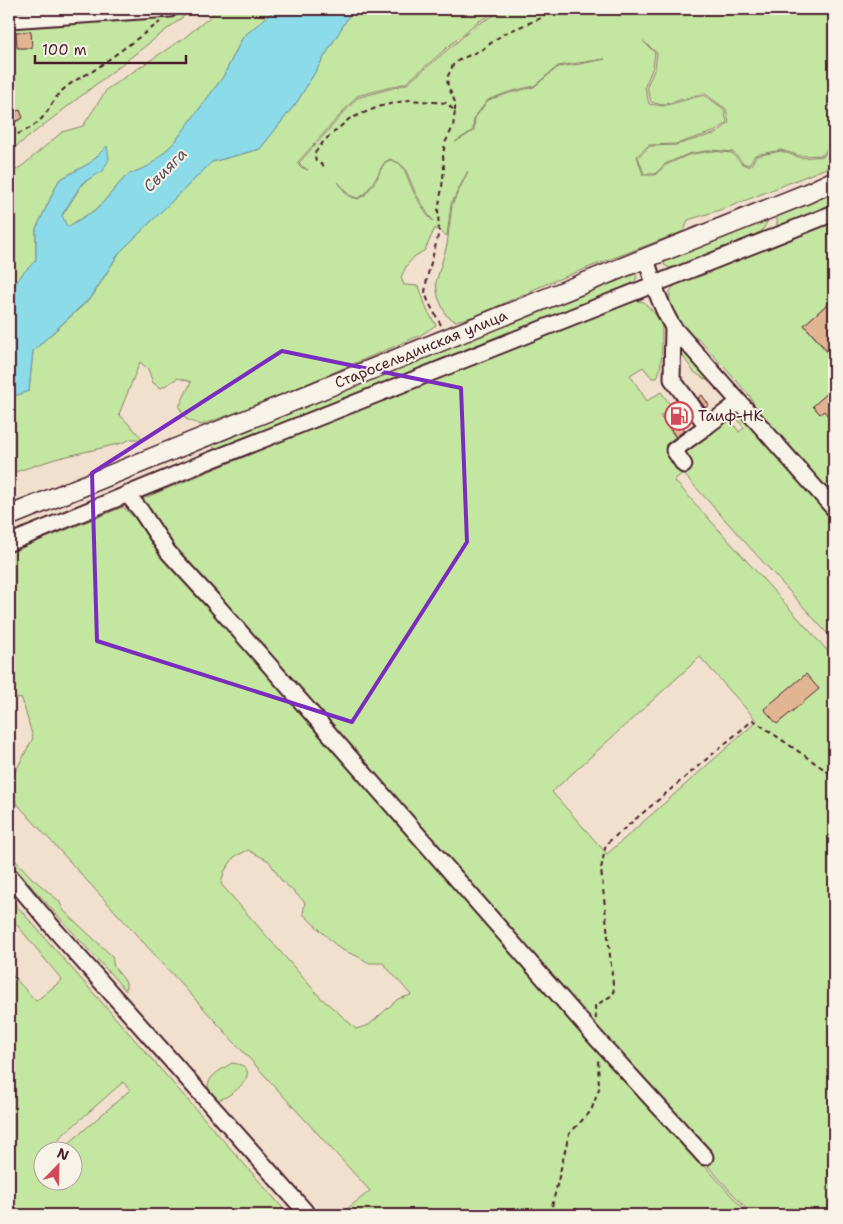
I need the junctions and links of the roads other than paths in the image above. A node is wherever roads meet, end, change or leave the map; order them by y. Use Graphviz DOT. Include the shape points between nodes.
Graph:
graph roads {
  1 [pos="170,9"];
  2 [pos="9,20"];
  3 [pos="834,181"];
  4 [pos="834,213"];
  5 [pos="646,258"];
  6 [pos="654,284"];
  7 [pos="673,327"];
  8 [pos="739,402"];
  9 [pos="707,426"];
  10 [pos="684,465"];
  11 [pos="127,494"];
  12 [pos="834,509"];
  13 [pos="9,516"];
  14 [pos="9,543"];
  15 [pos="9,875"];
  16 [pos="705,1157"];
  17 [pos="305,1212"];
  1 -- 2 [label="street"];
  3 -- 5 [label="main road, Старосельдинская улица"];
  4 -- 6 [label="street"];
  5 -- 6 [label="street"];
  5 -- 13 [label="main road, Старосельдинская улица"];
  6 -- 7 [label="street"];
  6 -- 11 [label="street"];
  7 -- 8 [label="street"];
  7 -- 9 [label="street" via="672,379"];
  8 -- 9 [label="street"];
  8 -- 12 [label="street"];
  9 -- 10 [label="street" via="674,450"];
  11 -- 14 [label="street"];
  11 -- 16 [label="street" via="168,552"];
  15 -- 17 [label="street"];
}
